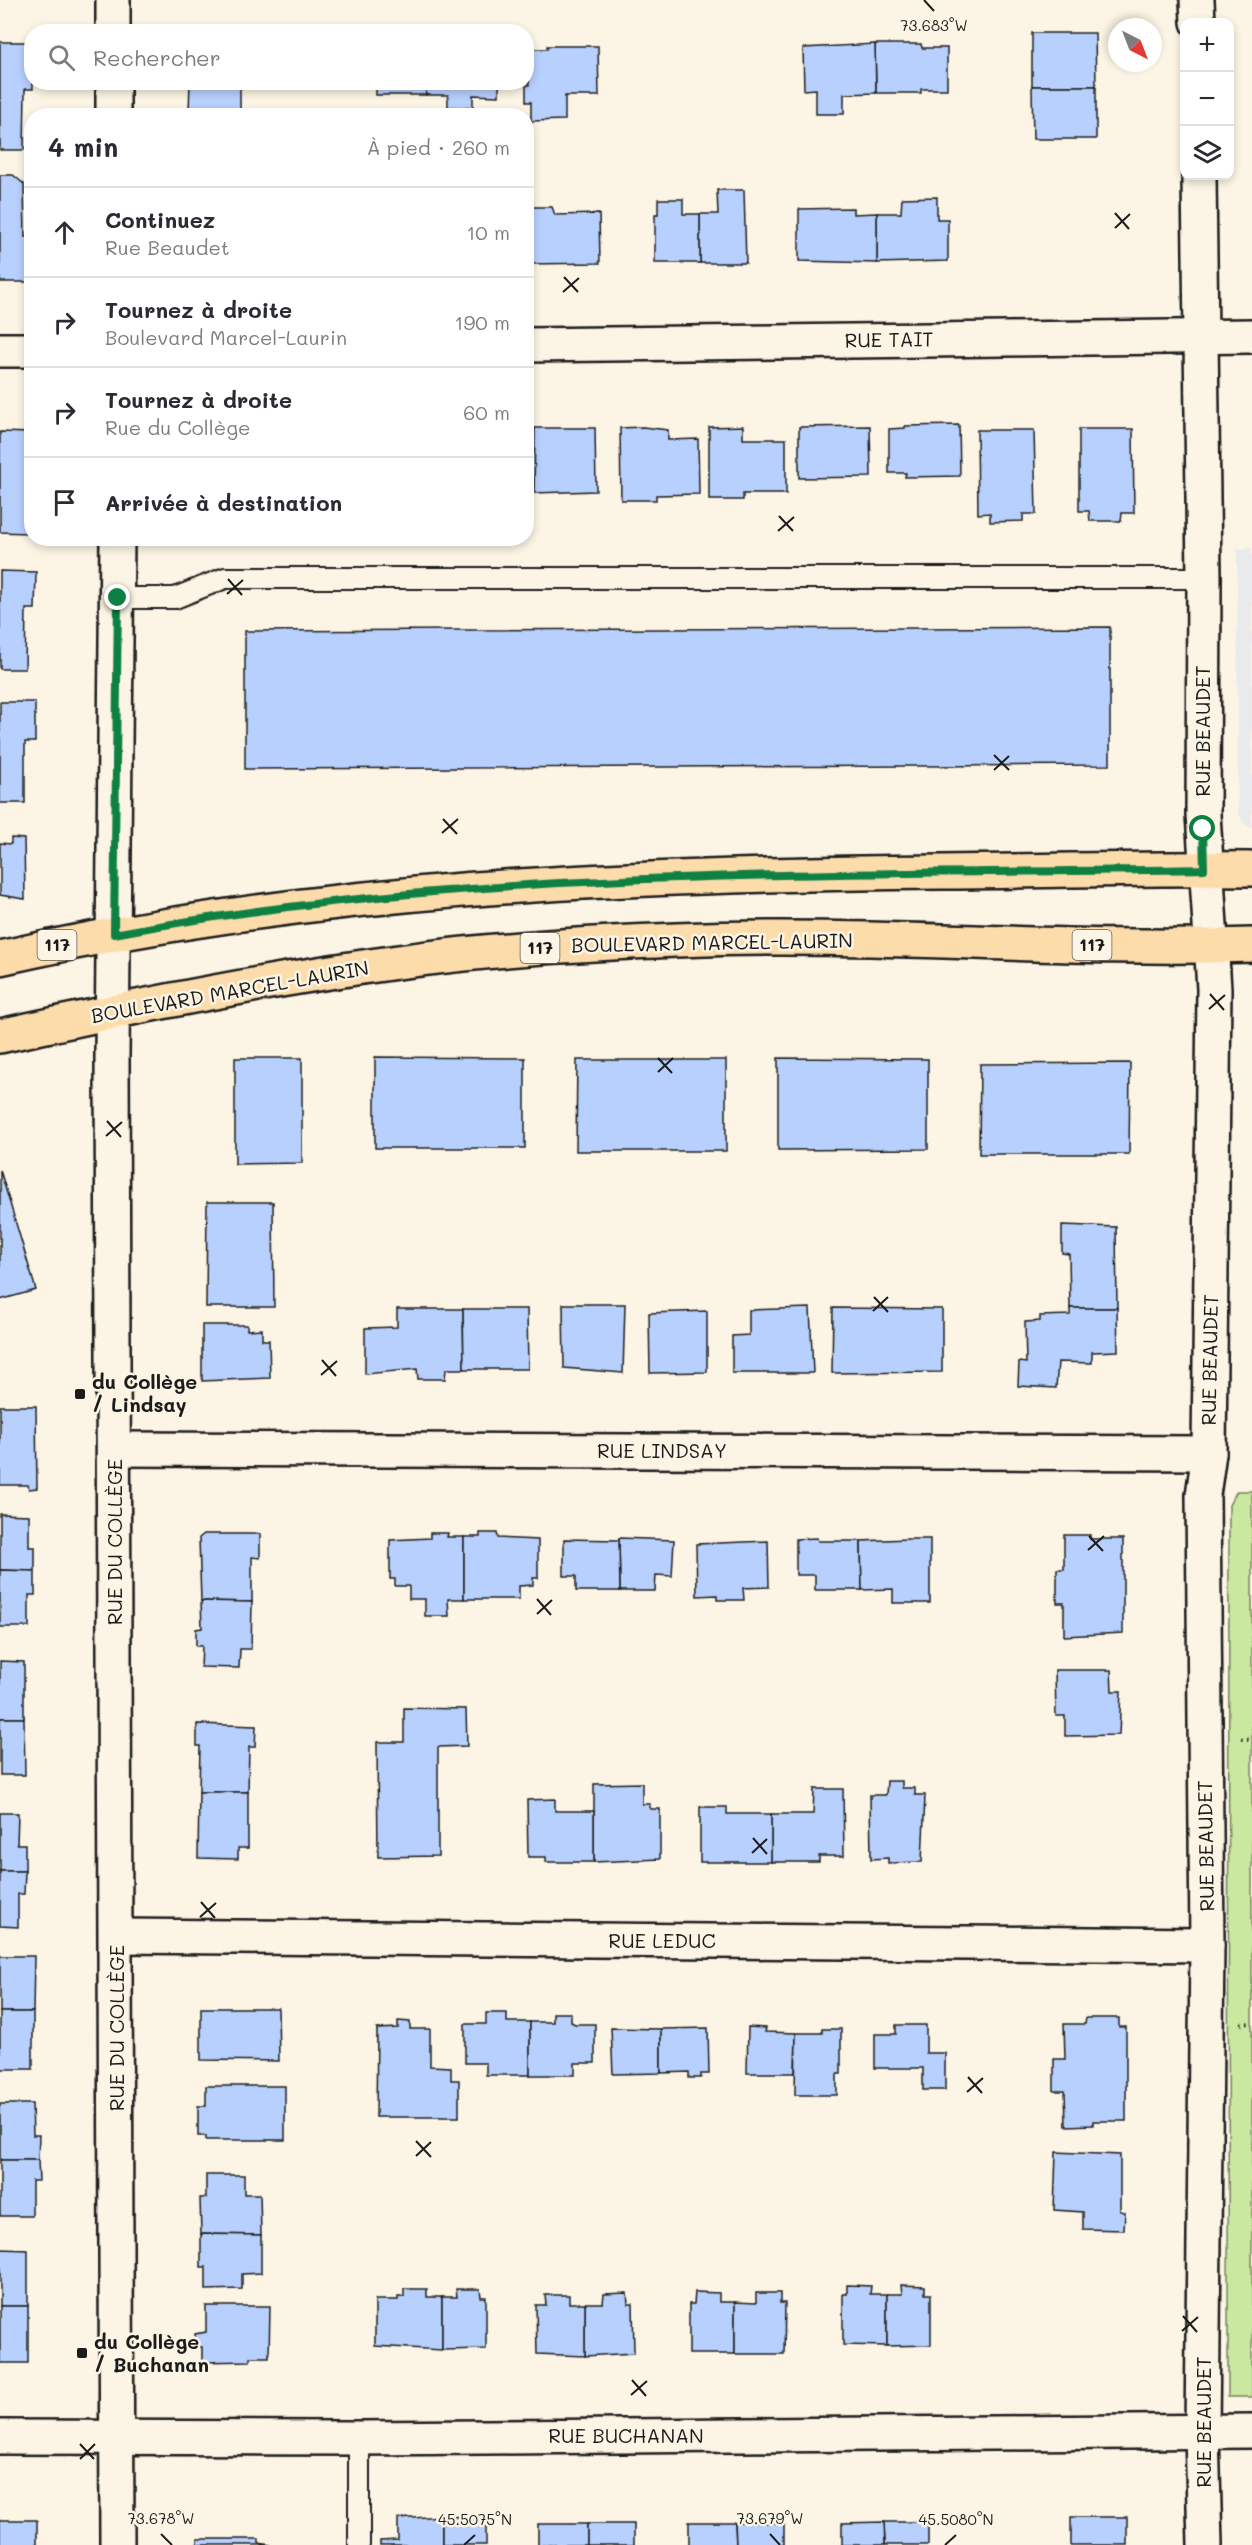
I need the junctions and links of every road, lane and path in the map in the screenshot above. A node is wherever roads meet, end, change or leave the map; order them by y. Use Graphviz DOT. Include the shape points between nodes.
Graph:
graph roads {
  1 [pos="113,0"];
  2 [pos="1197,0"];
  3 [pos="1198,18"];
  4 [pos="113,24"];
  5 [pos="113,90"];
  6 [pos="113,108"];
  7 [pos="1200,180"];
  8 [pos="1201,336"];
  9 [pos="1252,336"];
  10 [pos="534,345"];
  11 [pos="0,350"];
  12 [pos="24,350"];
  13 [pos="117,546"];
  14 [pos="1204,578"];
  15 [pos="118,598"];
  16 [pos="1204,869"];
  17 [pos="1252,869"];
  18 [pos="114,934"];
  19 [pos="1252,945"];
  20 [pos="1211,946"];
  21 [pos="0,958"];
  22 [pos="112,1012"];
  23 [pos="0,1036"];
  24 [pos="114,1449"];
  25 [pos="1209,1453"];
  26 [pos="117,1936"];
  27 [pos="1207,1946"];
  28 [pos="1252,2431"];
  29 [pos="1202,2432"];
  30 [pos="0,2437"];
  31 [pos="118,2437"];
  32 [pos="359,2438"];
  33 [pos="117,2545"];
  34 [pos="359,2545"];
  35 [pos="1205,2545"];
  1 -- 4 [label="street"];
  2 -- 3 [label="street"];
  5 -- 6 [label="street"];
  7 -- 8 [label="street, RUE BEAUDET"];
  8 -- 9 [label="street, RUE TAIT"];
  8 -- 10 [label="street, RUE TAIT"];
  8 -- 14 [label="street, RUE BEAUDET"];
  11 -- 12 [label="street"];
  13 -- 15 [label="street, RUE DU COLLÈGE"];
  14 -- 15 [label="lane" via="225,578 175,598"];
  14 -- 16 [label="street, RUE BEAUDET"];
  15 -- 18 [label="street, RUE DU COLLÈGE"];
  16 -- 17 [label="main road, 117"];
  16 -- 18 [label="main road, 117" via="568,880 354,899 196,919"];
  16 -- 20 [label="street, RUE BEAUDET"];
  18 -- 21 [label="main road, 117"];
  18 -- 22 [label="street, RUE DU COLLÈGE"];
  19 -- 20 [label="main road, BOULEVARD MARCEL-LAURIN / 117"];
  20 -- 22 [label="main road, BOULEVARD MARCEL-LAURIN / 117" via="756,938 535,948 397,962"];
  20 -- 25 [label="street, RUE BEAUDET" via="1214,1000"];
  22 -- 23 [label="main road, BOULEVARD MARCEL-LAURIN / 117"];
  22 -- 24 [label="street, RUE DU COLLÈGE"];
  24 -- 25 [label="street, RUE LINDSAY"];
  24 -- 26 [label="street, RUE DU COLLÈGE"];
  25 -- 27 [label="street, RUE BEAUDET" via="1203,1495"];
  26 -- 27 [label="street, RUE LEDUC"];
  26 -- 31 [label="street, RUE DU COLLÈGE"];
  27 -- 29 [label="street, RUE BEAUDET"];
  28 -- 29 [label="street, RUE BUCHANAN"];
  29 -- 32 [label="street, RUE BUCHANAN"];
  29 -- 35 [label="street, RUE BEAUDET"];
  30 -- 31 [label="street, RUE BUCHANAN"];
  31 -- 32 [label="street, RUE BUCHANAN"];
  31 -- 33 [label="street, RUE DU COLLÈGE"];
  32 -- 34 [label="lane"];
}
